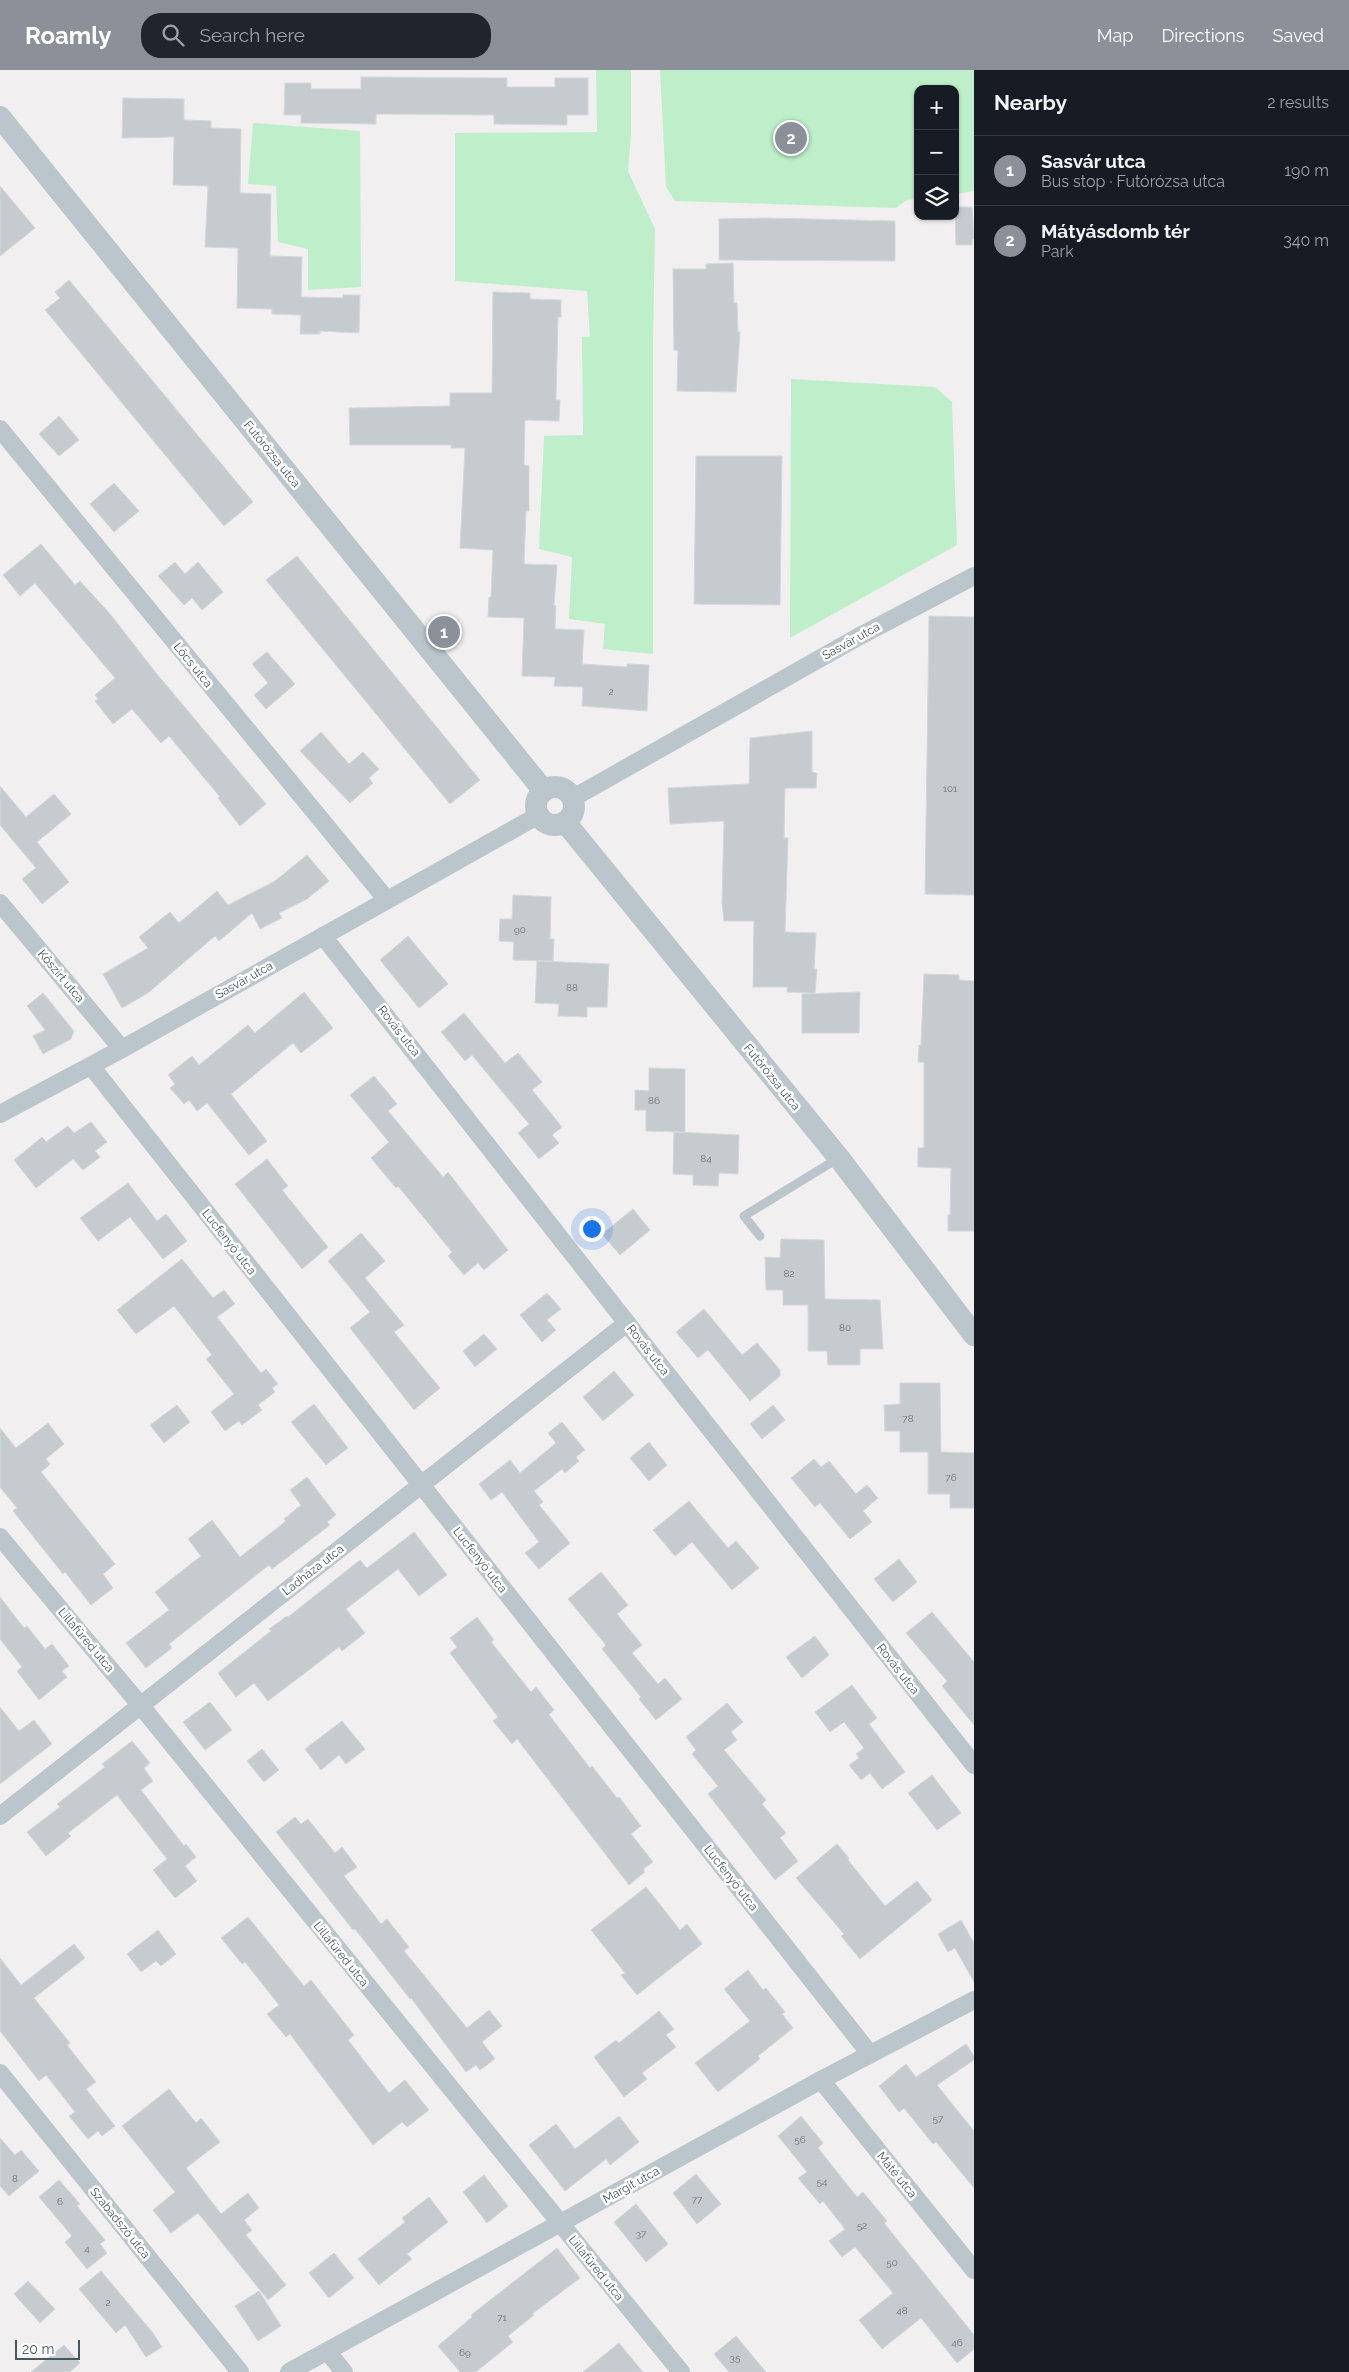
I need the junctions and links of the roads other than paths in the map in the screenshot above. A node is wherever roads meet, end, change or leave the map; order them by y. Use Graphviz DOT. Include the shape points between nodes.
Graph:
graph roads {
  1 [pos="0,117"];
  2 [pos="0,429"];
  3 [pos="974,576"];
  4 [pos="544,791"];
  5 [pos="573,798"];
  6 [pos="538,815"];
  7 [pos="565,822"];
  8 [pos="387,900"];
  9 [pos="0,903"];
  10 [pos="323,936"];
  11 [pos="122,1049"];
  12 [pos="91,1066"];
  13 [pos="0,1114"];
  14 [pos="838,1158"];
  15 [pos="760,1236"];
  16 [pos="627,1324"];
  17 [pos="974,1335"];
  18 [pos="421,1485"];
  19 [pos="0,1537"];
  20 [pos="141,1706"];
  21 [pos="974,1765"];
  22 [pos="0,1816"];
  23 [pos="974,2000"];
  24 [pos="870,2054"];
  25 [pos="0,2073"];
  26 [pos="821,2080"];
  27 [pos="560,2225"];
  28 [pos="974,2270"];
  29 [pos="328,2352"];
  30 [pos="240,2372"];
  31 [pos="289,2372"];
  32 [pos="344,2372"];
  33 [pos="682,2372"];
  1 -- 4 [label="street, Futórózsa utca"];
  2 -- 8 [label="street, Lőcs utca"];
  3 -- 5 [label="street, Sasvár utca" via="858,637"];
  4 -- 5 [label="street" via="560,788"];
  4 -- 6 [label="street" via="538,800"];
  5 -- 7 [label="street" via="573,814"];
  6 -- 7 [label="street" via="553,825"];
  6 -- 8 [label="street, Sasvár utca"];
  7 -- 14 [label="street, Futórózsa utca"];
  8 -- 10 [label="street, Sasvár utca"];
  9 -- 11 [label="street, Kőszirt utca"];
  10 -- 11 [label="street, Sasvár utca"];
  10 -- 16 [label="street, Rovás utca"];
  11 -- 12 [label="street, Sasvár utca"];
  12 -- 13 [label="street, Sasvár utca"];
  12 -- 18 [label="street, Lucfenyő utca"];
  14 -- 15 [label="lane" via="744,1216"];
  14 -- 17 [label="street, Futórózsa utca"];
  16 -- 18 [label="street, Ladháza utca"];
  16 -- 21 [label="street, Rovás utca"];
  18 -- 20 [label="street, Ladháza utca"];
  18 -- 24 [label="street, Lucfenyő utca"];
  19 -- 20 [label="street, Lillafüred utca"];
  20 -- 22 [label="street, Ladháza utca"];
  20 -- 27 [label="street, Lillafüred utca"];
  23 -- 24 [label="street, Margit utca"];
  24 -- 26 [label="street, Margit utca"];
  25 -- 30 [label="street, Szabadszó utca"];
  26 -- 27 [label="street, Margit utca"];
  26 -- 28 [label="street, Máté utca"];
  27 -- 29 [label="street, Margit utca"];
  27 -- 33 [label="street, Lillafüred utca"];
  29 -- 31 [label="street, Margit utca"];
  29 -- 32 [label="street"];
}
